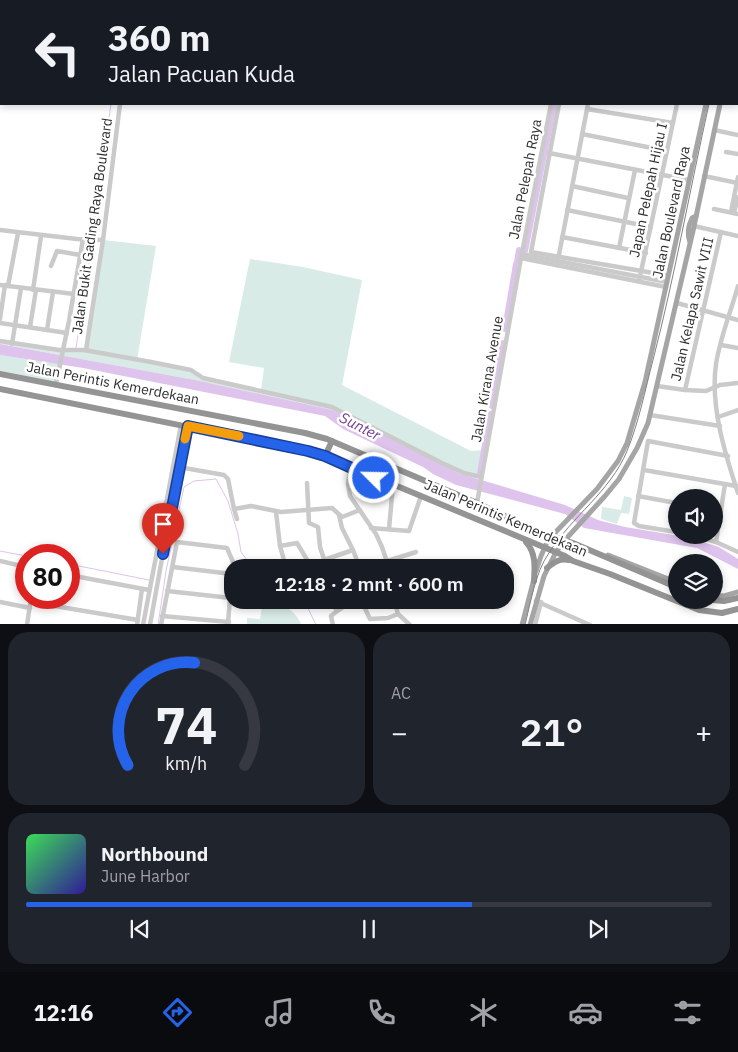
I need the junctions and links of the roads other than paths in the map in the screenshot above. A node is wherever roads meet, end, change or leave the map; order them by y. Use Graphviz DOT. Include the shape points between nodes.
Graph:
graph roads {
  1 [pos="120,105"];
  2 [pos="551,105"];
  3 [pos="558,105"];
  4 [pos="677,105"];
  5 [pos="706,105"];
  6 [pos="720,105"];
  7 [pos="587,106"];
  8 [pos="673,123"];
  9 [pos="714,130"];
  10 [pos="582,134"];
  11 [pos="738,135"];
  12 [pos="667,151"];
  13 [pos="726,152"];
  14 [pos="549,154"];
  15 [pos="738,154"];
  16 [pos="577,160"];
  17 [pos="635,170"];
  18 [pos="662,176"];
  19 [pos="704,176"];
  20 [pos="738,177"];
  21 [pos="689,180"];
  22 [pos="737,183"];
  23 [pos="572,186"];
  24 [pos="738,197"];
  25 [pos="628,198"];
  26 [pos="714,209"];
  27 [pos="567,210"];
  28 [pos="734,213"];
  29 [pos="624,222"];
  30 [pos="680,223"];
  31 [pos="692,226"];
  32 [pos="652,227"];
  33 [pos="0,230"];
  34 [pos="721,232"];
  35 [pos="18,233"];
  36 [pos="41,236"];
  37 [pos="738,236"];
  38 [pos="562,237"];
  39 [pos="85,239"];
  40 [pos="101,240"];
  41 [pos="619,248"];
  42 [pos="646,253"];
  43 [pos="80,255"];
  44 [pos="521,256"];
  45 [pos="557,260"];
  46 [pos="52,266"];
  47 [pos="642,271"];
  48 [pos="665,275"];
  49 [pos="640,279"];
  50 [pos="4,285"];
  51 [pos="667,285"];
  52 [pos="738,286"];
  53 [pos="21,288"];
  54 [pos="35,290"];
  55 [pos="53,292"];
  56 [pos="737,292"];
  57 [pos="74,294"];
  58 [pos="677,303"];
  59 [pos="703,310"];
  60 [pos="728,317"];
  61 [pos="0,320"];
  62 [pos="738,320"];
  63 [pos="0,323"];
  64 [pos="15,325"];
  65 [pos="30,327"];
  66 [pos="48,330"];
  67 [pos="67,333"];
  68 [pos="0,341"];
  69 [pos="12,344"];
  70 [pos="721,345"];
  71 [pos="738,348"];
  72 [pos="65,350"];
  73 [pos="85,350"];
  74 [pos="0,374"];
  75 [pos="645,382"];
  76 [pos="738,382"];
  77 [pos="56,384"];
  78 [pos="656,385"];
  79 [pos="715,387"];
  80 [pos="0,388"];
  81 [pos="685,390"];
  82 [pos="738,410"];
  83 [pos="650,415"];
  84 [pos="718,417"];
  85 [pos="185,425"];
  86 [pos="720,426"];
  87 [pos="332,441"];
  88 [pos="325,456"];
  89 [pos="728,456"];
  90 [pos="618,460"];
  91 [pos="176,466"];
  92 [pos="627,466"];
  93 [pos="352,468"];
  94 [pos="644,470"];
  95 [pos="481,478"];
  96 [pos="307,483"];
  97 [pos="725,484"];
  98 [pos="393,485"];
  99 [pos="736,486"];
  100 [pos="738,493"];
  101 [pos="421,496"];
  102 [pos="638,496"];
  103 [pos="723,498"];
  104 [pos="668,502"];
  105 [pos="477,503"];
  106 [pos="234,508"];
  107 [pos="308,510"];
  108 [pos="360,510"];
  109 [pos="276,512"];
  110 [pos="339,516"];
  111 [pos="237,518"];
  112 [pos="372,528"];
  113 [pos="390,529"];
  114 [pos="668,531"];
  115 [pos="552,536"];
  116 [pos="524,540"];
  117 [pos="565,540"];
  118 [pos="720,544"];
  119 [pos="280,546"];
  120 [pos="544,548"];
  121 [pos="586,548"];
  122 [pos="353,550"];
  123 [pos="416,552"];
  124 [pos="556,552"];
  125 [pos="738,552"];
  126 [pos="232,559"];
  127 [pos="284,559"];
  128 [pos="308,559"];
  129 [pos="324,559"];
  130 [pos="327,559"];
  131 [pos="356,559"];
  132 [pos="386,559"];
  133 [pos="393,559"];
  134 [pos="0,561"];
  135 [pos="573,561"];
  136 [pos="15,564"];
  137 [pos="173,567"];
  138 [pos="547,568"];
  139 [pos="224,573"];
  140 [pos="80,577"];
  141 [pos="668,579"];
  142 [pos="534,580"];
  143 [pos="668,584"];
  144 [pos="149,587"];
  145 [pos="142,589"];
  146 [pos="167,592"];
  147 [pos="738,592"];
  148 [pos="723,596"];
  149 [pos="224,597"];
  150 [pos="738,598"];
  151 [pos="723,601"];
  152 [pos="0,602"];
  153 [pos="539,602"];
  154 [pos="15,605"];
  155 [pos="30,609"];
  156 [pos="74,609"];
  157 [pos="230,609"];
  158 [pos="365,609"];
  159 [pos="396,609"];
  160 [pos="738,609"];
  161 [pos="337,611"];
  162 [pos="398,614"];
  163 [pos="162,616"];
  164 [pos="138,622"];
  165 [pos="228,623"];
  166 [pos="27,624"];
  167 [pos="143,624"];
  168 [pos="150,624"];
  169 [pos="161,624"];
  170 [pos="333,624"];
  171 [pos="410,624"];
  172 [pos="522,624"];
  173 [pos="530,624"];
  174 [pos="535,624"];
  175 [pos="590,624"];
  1 -- 40 [label="street, Jalan Bukit Gading Raya Boulevard"];
  2 -- 44 [label="street, Jalan Pelepah Raya"];
  3 -- 14 [label="street, Jalan Pelepah Raya"];
  4 -- 8 [label="street, Japan Pelepah Hijau I"];
  5 -- 21 [label="main road, Jalan Boulevard Raya"];
  6 -- 9 [label="main road, Jalan Boulevard Raya"];
  7 -- 8 [label="street"];
  7 -- 10 [label="street"];
  8 -- 12 [label="street, Japan Pelepah Hijau I"];
  9 -- 11 [label="street"];
  9 -- 19 [label="main road, Jalan Boulevard Raya"];
  10 -- 12 [label="street"];
  10 -- 16 [label="street"];
  12 -- 18 [label="street, Japan Pelepah Hijau I"];
  13 -- 15 [label="street"];
  14 -- 16 [label="street"];
  14 -- 45 [label="street, Jalan Pelepah Raya" via="531,250"];
  16 -- 17 [label="street"];
  16 -- 23 [label="street"];
  17 -- 18 [label="street"];
  17 -- 25 [label="street"];
  18 -- 21 [label="street"];
  18 -- 32 [label="street, Japan Pelepah Hijau I"];
  19 -- 22 [label="street"];
  19 -- 31 [label="main road, Jalan Boulevard Raya"];
  20 -- 22 [label="street"];
  21 -- 30 [label="main road, Jalan Boulevard Raya"];
  22 -- 28 [label="street"];
  23 -- 25 [label="street"];
  23 -- 27 [label="street"];
  24 -- 28 [label="street"];
  25 -- 29 [label="street"];
  26 -- 28 [label="street"];
  27 -- 29 [label="street"];
  27 -- 38 [label="street"];
  29 -- 32 [label="street"];
  29 -- 41 [label="street"];
  30 -- 31 [label="main road"];
  30 -- 51 [label="main road, Jalan Boulevard Raya"];
  31 -- 34 [label="street"];
  31 -- 58 [label="main road, Jalan Boulevard Raya"];
  32 -- 42 [label="street, Japan Pelepah Hijau I"];
  33 -- 35 [label="street"];
  34 -- 37 [label="street"];
  34 -- 59 [label="street, Jalan Kelapa Sawit VIII"];
  35 -- 36 [label="street"];
  35 -- 50 [label="street"];
  36 -- 39 [label="street"];
  36 -- 54 [label="street"];
  38 -- 41 [label="street"];
  38 -- 45 [label="street"];
  39 -- 40 [label="street"];
  39 -- 43 [label="street, Jalan Bukit Gading Raya Boulevard"];
  40 -- 73 [label="street, Jalan Bukit Gading Raya Boulevard"];
  41 -- 42 [label="street"];
  42 -- 47 [label="street, Japan Pelepah Hijau I"];
  43 -- 46 [label="street" via="56,251"];
  43 -- 57 [label="street, Jalan Bukit Gading Raya Boulevard"];
  44 -- 45 [label="street"];
  44 -- 95 [label="street, Jalan Kirana Avenue"];
  45 -- 47 [label="street"];
  45 -- 49 [label="street"];
  47 -- 48 [label="street"];
  47 -- 49 [label="street, Japan Pelepah Hijau I"];
  49 -- 51 [label="street"];
  50 -- 53 [label="street"];
  50 -- 61 [label="street"];
  51 -- 75 [label="main road, Jalan Boulevard Raya"];
  52 -- 56 [label="street"];
  53 -- 54 [label="street"];
  53 -- 64 [label="street"];
  54 -- 55 [label="street"];
  54 -- 65 [label="street"];
  55 -- 57 [label="street"];
  55 -- 66 [label="street"];
  56 -- 60 [label="street"];
  57 -- 67 [label="street, Jalan Bukit Gading Raya Boulevard"];
  58 -- 59 [label="street"];
  58 -- 78 [label="main road, Jalan Boulevard Raya"];
  59 -- 60 [label="street"];
  59 -- 81 [label="street, Jalan Kelapa Sawit VIII"];
  60 -- 62 [label="street"];
  60 -- 70 [label="street"];
  63 -- 64 [label="street"];
  64 -- 65 [label="street"];
  64 -- 69 [label="street"];
  65 -- 66 [label="street"];
  66 -- 67 [label="street"];
  67 -- 72 [label="street, Jalan Bukit Gading Raya Boulevard"];
  68 -- 69 [label="street"];
  69 -- 72 [label="street"];
  70 -- 71 [label="street"];
  70 -- 79 [label="street"];
  72 -- 73 [label="street"];
  72 -- 77 [label="street, Jalan Bukit Gading Raya Boulevard"];
  73 -- 95 [label="street" via="191,370 203,378 332,406 442,463"];
  74 -- 77 [label="highway, Jalan Perintis Kemerdekaan"];
  75 -- 78 [label="main road"];
  75 -- 90 [label="main road, Jalan Boulevard Raya" via="627,443"];
  76 -- 79 [label="street"];
  77 -- 87 [label="highway, Jalan Perintis Kemerdekaan"];
  78 -- 81 [label="street"];
  78 -- 83 [label="main road, Jalan Boulevard Raya"];
  79 -- 81 [label="street" via="706,391"];
  79 -- 84 [label="street"];
  80 -- 85 [label="highway, Jalan Perintis Kemerdekaan"];
  82 -- 84 [label="street"];
  83 -- 86 [label="street"];
  83 -- 92 [label="main road, Jalan Boulevard Raya"];
  84 -- 86 [label="street"];
  85 -- 88 [label="highway, Jalan Perintis Kemerdekaan"];
  85 -- 91 [label="street"];
  86 -- 89 [label="street"];
  87 -- 88 [label="highway"];
  87 -- 105 [label="highway, Jalan Perintis Kemerdekaan"];
  88 -- 93 [label="highway, Jalan Perintis Kemerdekaan"];
  89 -- 94 [label="street" via="648,441"];
  89 -- 99 [label="street"];
  90 -- 92 [label="main road" via="623,467"];
  90 -- 115 [label="main road, Jalan Boulevard Raya" via="597,489"];
  91 -- 106 [label="street" via="226,476"];
  91 -- 144 [label="street"];
  91 -- 168 [label="street"];
  92 -- 117 [label="main road, Jalan Boulevard Raya" via="612,488"];
  93 -- 98 [label="highway, Jalan Perintis Kemerdekaan"];
  93 -- 108 [label="street" via="348,489"];
  94 -- 97 [label="street"];
  94 -- 102 [label="street"];
  95 -- 105 [label="street, Jalan Kirana Avenue"];
  96 -- 107 [label="street"];
  97 -- 99 [label="street"];
  97 -- 103 [label="street"];
  98 -- 101 [label="highway, Jalan Perintis Kemerdekaan"];
  98 -- 113 [label="street"];
  99 -- 100 [label="street"];
  101 -- 113 [label="street" via="409,531"];
  101 -- 116 [label="highway, Jalan Perintis Kemerdekaan"];
  102 -- 104 [label="street"];
  102 -- 114 [label="street" via="634,524"];
  105 -- 115 [label="highway, Jalan Perintis Kemerdekaan"];
  106 -- 109 [label="street" via="253,506"];
  106 -- 111 [label="street"];
  107 -- 109 [label="street"];
  107 -- 110 [label="street" via="332,508"];
  107 -- 129 [label="street" via="310,524 318,528"];
  108 -- 110 [label="street"];
  108 -- 112 [label="street"];
  109 -- 119 [label="street"];
  110 -- 122 [label="street"];
  112 -- 113 [label="street"];
  112 -- 132 [label="street"];
  115 -- 117 [label="highway, Jalan Perintis Kemerdekaan"];
  115 -- 120 [label="main road, Jalan Boulevard Raya"];
  116 -- 120 [label="highway, Jalan Perintis Kemerdekaan"];
  116 -- 142 [label="highway" via="533,555"];
  117 -- 121 [label="highway, Jalan Perintis Kemerdekaan"];
  117 -- 124 [label="main road, Jalan Boulevard Raya"];
  118 -- 125 [label="street"];
  119 -- 127 [label="street"];
  119 -- 128 [label="street" via="297,543"];
  120 -- 124 [label="highway, Jalan Perintis Kemerdekaan"];
  120 -- 142 [label="main road, Jalan Boulevard Raya"];
  121 -- 141 [label="main road, Jalan Perintis Kemerdekaan"];
  121 -- 143 [label="highway, Jalan Perintis Kemerdekaan"];
  122 -- 130 [label="street"];
  122 -- 131 [label="street"];
  123 -- 133 [label="street"];
  124 -- 135 [label="highway, Jalan Perintis Kemerdekaan"];
  124 -- 138 [label="main road, Jalan Boulevard Raya"];
  126 -- 137 [label="street" via="227,548 179,541"];
  134 -- 136 [label="street"];
  135 -- 138 [label="highway" via="561,560"];
  135 -- 160 [label="highway, Jalan Perintis Kemerdekaan" via="699,610 722,613"];
  137 -- 139 [label="street"];
  137 -- 146 [label="street"];
  138 -- 153 [label="main road, Jalan Boulevard Raya" via="538,593"];
  140 -- 145 [label="street"];
  142 -- 172 [label="main road, Jalan Boulevard Raya"];
  144 -- 145 [label="street"];
  144 -- 167 [label="street"];
  145 -- 164 [label="street"];
  146 -- 149 [label="street"];
  146 -- 163 [label="street"];
  147 -- 148 [label="main road"];
  150 -- 151 [label="highway"];
  152 -- 154 [label="street"];
  153 -- 173 [label="main road, Jalan Boulevard Raya"];
  153 -- 174 [label="street"];
  153 -- 175 [label="street"];
  155 -- 166 [label="street"];
  156 -- 164 [label="street"];
  157 -- 165 [label="street"];
  158 -- 162 [label="street" via="370,619"];
  159 -- 162 [label="street"];
  161 -- 170 [label="street" via="330,616"];
  162 -- 171 [label="street"];
  163 -- 165 [label="street"];
  163 -- 169 [label="street"];
}
